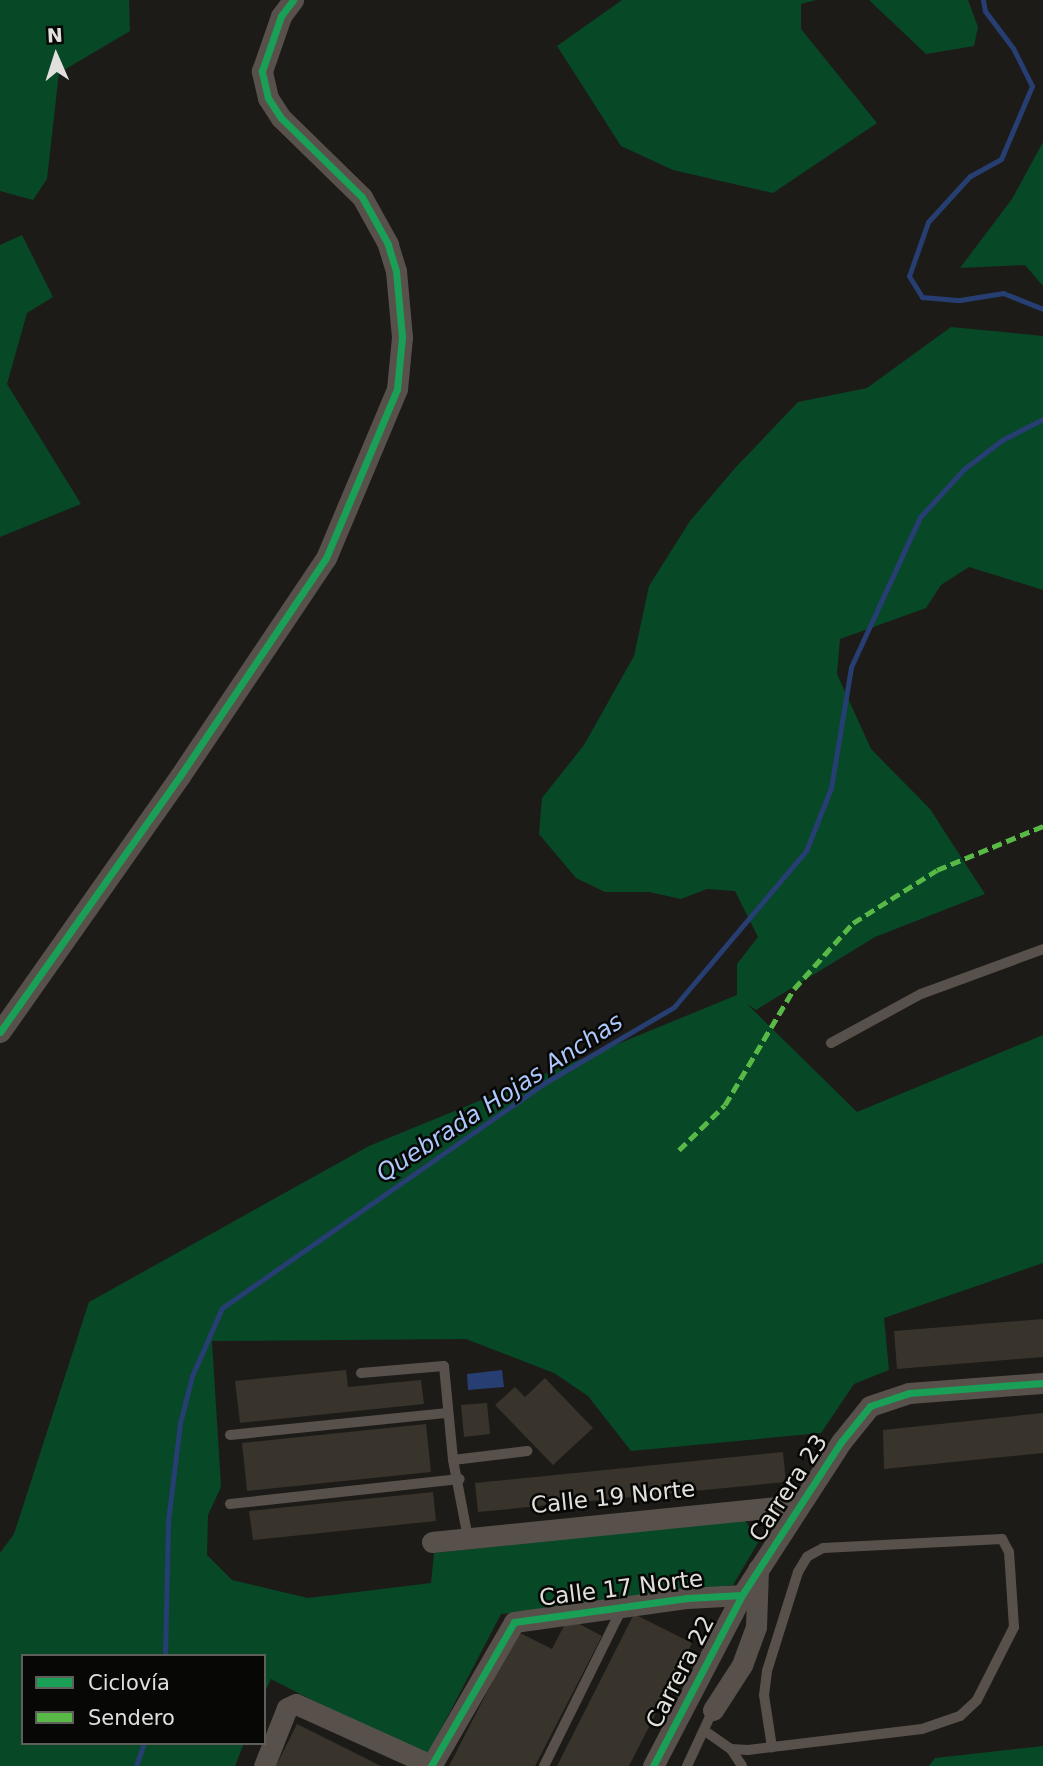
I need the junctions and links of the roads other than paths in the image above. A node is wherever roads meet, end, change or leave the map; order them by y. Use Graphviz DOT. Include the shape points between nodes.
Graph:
graph roads {
  1 [pos="293,0"];
  2 [pos="1043,949"];
  3 [pos="0,1032"];
  4 [pos="831,1043"];
  5 [pos="361,1373"];
  6 [pos="1043,1383"];
  7 [pos="448,1413"];
  8 [pos="230,1435"];
  9 [pos="527,1451"];
  10 [pos="453,1460"];
  11 [pos="460,1479"];
  12 [pos="230,1504"];
  13 [pos="799,1504"];
  14 [pos="468,1538"];
  15 [pos="432,1542"];
  16 [pos="758,1569"];
  17 [pos="742,1595"];
  18 [pos="622,1608"];
  19 [pos="713,1710"];
  20 [pos="705,1731"];
  21 [pos="772,1747"];
  22 [pos="731,1749"];
  23 [pos="264,1766"];
  24 [pos="431,1766"];
  25 [pos="544,1766"];
  26 [pos="653,1766"];
  27 [pos="687,1766"];
  28 [pos="742,1766"];
  1 -- 3 [label="street" via="281,16 262,71 268,98 281,118 362,197 388,244 396,271 402,337 397,389 326,558"];
  2 -- 4 [label="lane" via="921,994"];
  5 -- 7 [label="lane" via="444,1366"];
  6 -- 13 [label="street, Carrera 23" via="908,1393 870,1406"];
  7 -- 8 [label="lane"];
  7 -- 10 [label="lane"];
  9 -- 10 [label="lane"];
  10 -- 11 [label="lane"];
  11 -- 12 [label="lane"];
  11 -- 14 [label="lane"];
  13 -- 14 [label="street, Calle 19 Norte"];
  13 -- 16 [label="street, Carrera 23"];
  14 -- 15 [label="street, Calle 19 Norte"];
  16 -- 17 [label="street, Carrera 23"];
  16 -- 19 [label="street" via="756,1628 742,1665"];
  17 -- 18 [label="street, Calle 17 Norte"];
  17 -- 26 [label="street, Carrera 22"];
  18 -- 24 [label="street, Calle 17 Norte" via="523,1619 507,1628"];
  18 -- 25 [label="lane"];
  19 -- 20 [label="lane"];
  20 -- 22 [label="lane"];
  20 -- 27 [label="lane"];
  21 -- 21 [label="lane" via="922,1730 961,1716 977,1700 1014,1627 1009,1552 1002,1539 822,1548 807,1557 798,1572 767,1671 764,1695"];
  21 -- 22 [label="lane"];
  22 -- 28 [label="lane"];
  23 -- 24 [label="street" via="287,1708 296,1704"];
}
